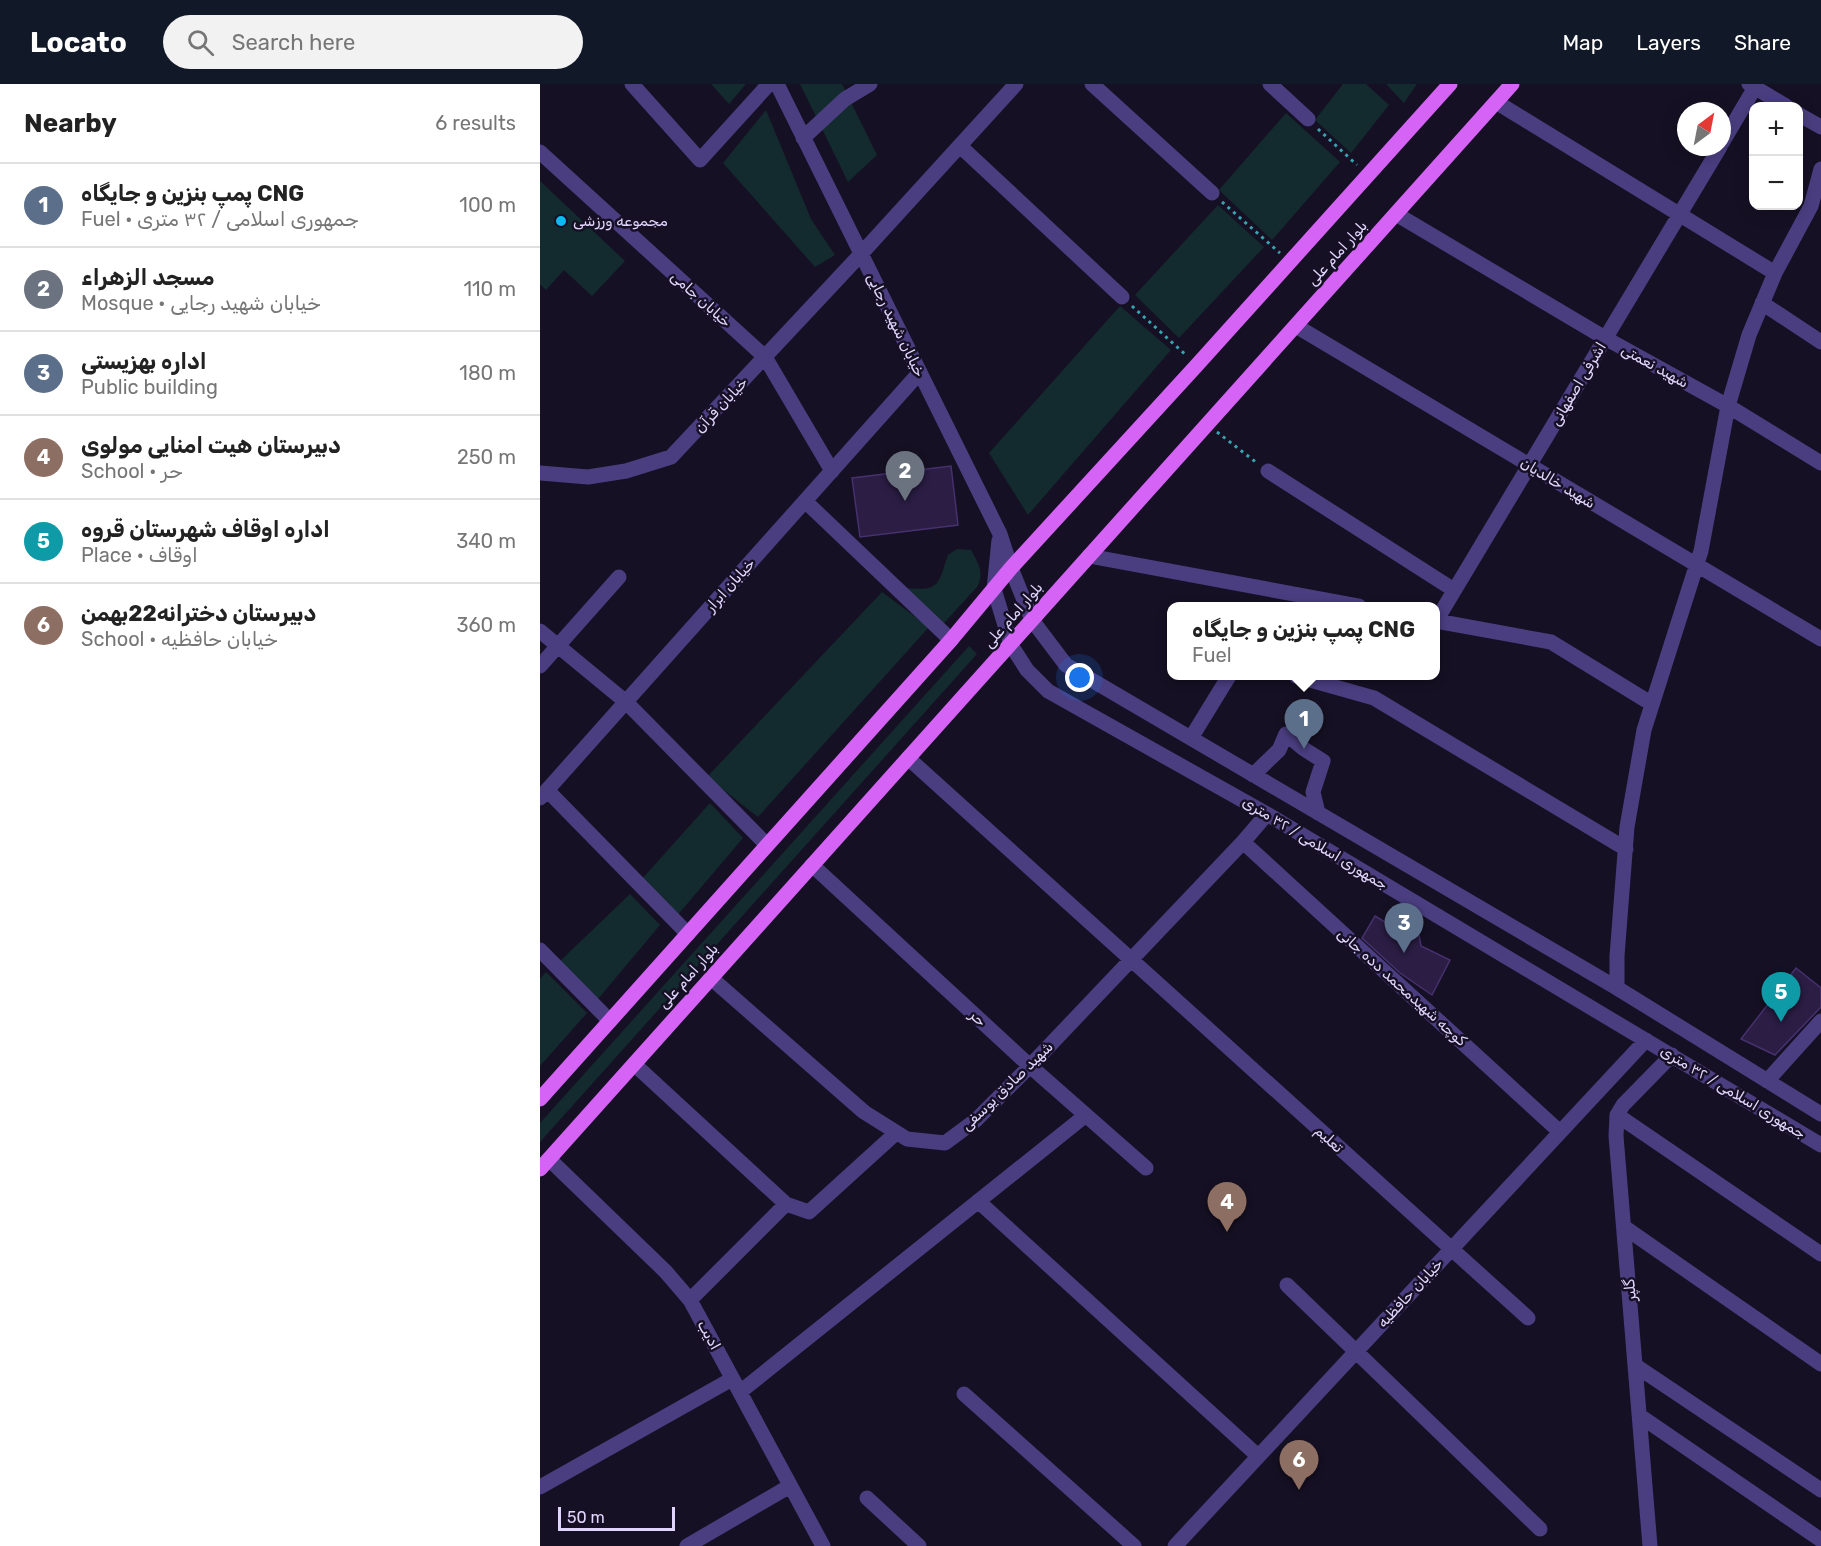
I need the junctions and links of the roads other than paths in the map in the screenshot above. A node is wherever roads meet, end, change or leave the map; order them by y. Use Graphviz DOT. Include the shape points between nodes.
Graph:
graph roads {
  1 [pos="632,84"];
  2 [pos="769,84"];
  3 [pos="777,84"];
  4 [pos="870,84"];
  5 [pos="1016,84"];
  6 [pos="1092,84"];
  7 [pos="1270,84"];
  8 [pos="1450,84"];
  9 [pos="1512,84"];
  10 [pos="1754,85"];
  11 [pos="1496,102"];
  12 [pos="1780,102"];
  13 [pos="1803,117"];
  14 [pos="1308,119"];
  15 [pos="1731,127"];
  16 [pos="1821,127"];
  17 [pos="803,138"];
  18 [pos="960,146"];
  19 [pos="540,152"];
  20 [pos="1714,156"];
  21 [pos="1821,169"];
  22 [pos="1212,193"];
  23 [pos="1816,208"];
  24 [pos="1396,214"];
  25 [pos="1679,214"];
  26 [pos="861,254"];
  27 [pos="1775,273"];
  28 [pos="1122,297"];
  29 [pos="1762,303"];
  30 [pos="1296,326"];
  31 [pos="1605,338"];
  32 [pos="1821,342"];
  33 [pos="765,357"];
  34 [pos="920,372"];
  35 [pos="1728,406"];
  36 [pos="1821,463"];
  37 [pos="1529,465"];
  38 [pos="832,471"];
  39 [pos="1268,471"];
  40 [pos="540,473"];
  41 [pos="805,501"];
  42 [pos="1000,534"];
  43 [pos="1089,556"];
  44 [pos="1696,565"];
  45 [pos="1011,568"];
  46 [pos="620,577"];
  47 [pos="994,589"];
  48 [pos="1454,590"];
  49 [pos="1337,602"];
  50 [pos="1440,614"];
  51 [pos="1032,620"];
  52 [pos="1440,622"];
  53 [pos="540,631"];
  54 [pos="1821,639"];
  55 [pos="951,640"];
  56 [pos="557,645"];
  57 [pos="1011,645"];
  58 [pos="540,666"];
  59 [pos="1226,680"];
  60 [pos="1313,680"];
  61 [pos="626,702"];
  62 [pos="1652,704"];
  63 [pos="1191,738"];
  64 [pos="908,758"];
  65 [pos="1253,775"];
  66 [pos="544,794"];
  67 [pos="1318,813"];
  68 [pos="1268,814"];
  69 [pos="1243,842"];
  70 [pos="767,845"];
  71 [pos="1626,849"];
  72 [pos="812,865"];
  73 [pos="688,934"];
  74 [pos="540,950"];
  75 [pos="1131,959"];
  76 [pos="711,978"];
  77 [pos="1617,988"];
  78 [pos="610,1021"];
  79 [pos="1821,1021"];
  80 [pos="1646,1040"];
  81 [pos="1672,1055"];
  82 [pos="634,1064"];
  83 [pos="1030,1066"];
  84 [pos="1767,1081"];
  85 [pos="540,1099"];
  86 [pos="1805,1104"];
  87 [pos="1821,1114"];
  88 [pos="1086,1115"];
  89 [pos="1617,1115"];
  90 [pos="1791,1126"];
  91 [pos="1560,1132"];
  92 [pos="896,1133"];
  93 [pos="1821,1145"];
  94 [pos="544,1164"];
  95 [pos="1146,1168"];
  96 [pos="978,1201"];
  97 [pos="786,1204"];
  98 [pos="1624,1227"];
  99 [pos="1451,1249"];
  100 [pos="1821,1254"];
  101 [pos="1287,1285"];
  102 [pos="690,1300"];
  103 [pos="1528,1318"];
  104 [pos="1355,1352"];
  105 [pos="1821,1364"];
  106 [pos="1636,1366"];
  107 [pos="736,1386"];
  108 [pos="964,1394"];
  109 [pos="1640,1416"];
  110 [pos="1258,1456"];
  111 [pos="790,1486"];
  112 [pos="540,1487"];
  113 [pos="1821,1490"];
  114 [pos="867,1498"];
  115 [pos="1540,1529"];
  116 [pos="1821,1540"];
  117 [pos="687,1546"];
  118 [pos="823,1546"];
  119 [pos="919,1546"];
  120 [pos="1134,1546"];
  121 [pos="1176,1546"];
  122 [pos="1650,1546"];
  1 -- 2 [label="street" via="700,160"];
  3 -- 17 [label="street, خیابان شهید رجایی"];
  4 -- 17 [label="street" via="844,99"];
  5 -- 18 [label="street, خیابان قرآن"];
  6 -- 22 [label="street"];
  7 -- 14 [label="street"];
  8 -- 45 [label="main road, بلوار امام علی"];
  9 -- 11 [label="main road, بلوار امام علی"];
  10 -- 12 [label="street"];
  10 -- 15 [label="street"];
  11 -- 24 [label="main road, بلوار امام علی"];
  11 -- 25 [label="street"];
  13 -- 16 [label="street"];
  17 -- 26 [label="street, خیابان شهید رجایی"];
  18 -- 26 [label="street, خیابان قرآن"];
  18 -- 28 [label="street"];
  19 -- 33 [label="street, خیابان جامی"];
  20 -- 25 [label="street, اشرفی اصفهانی"];
  21 -- 23 [label="street"];
  23 -- 27 [label="street"];
  24 -- 30 [label="main road, بلوار امام علی"];
  24 -- 31 [label="street, شهید نعمتی"];
  25 -- 27 [label="street"];
  25 -- 31 [label="street, اشرفی اصفهانی"];
  26 -- 33 [label="street, خیابان قرآن"];
  26 -- 34 [label="street, خیابان شهید رجایی"];
  27 -- 29 [label="street"];
  29 -- 32 [label="street"];
  29 -- 35 [label="street"];
  30 -- 37 [label="street, شهید خالدیان"];
  30 -- 43 [label="main road, بلوار امام علی"];
  31 -- 35 [label="street, شهید نعمتی"];
  31 -- 37 [label="street, اشرفی اصفهانی"];
  33 -- 38 [label="street, خیابان جامی"];
  33 -- 40 [label="street, خیابان قرآن" via="671,457 626,471 588,477"];
  34 -- 38 [label="street, خیابان ابرار"];
  34 -- 42 [label="street, خیابان شهید رجایی"];
  35 -- 36 [label="street, شهید نعمتی"];
  35 -- 44 [label="street"];
  37 -- 44 [label="street, شهید خالدیان"];
  37 -- 48 [label="street, اشرفی اصفهانی"];
  38 -- 41 [label="street, خیابان ابرار"];
  39 -- 48 [label="street"];
  41 -- 55 [label="street"];
  41 -- 61 [label="street, خیابان ابرار"];
  42 -- 45 [label="street, خیابان شهید رجایی"];
  42 -- 47 [label="street, جمهوری اسلامی / ۳۲ متری"];
  43 -- 49 [label="street"];
  43 -- 51 [label="main road, بلوار امام علی"];
  44 -- 54 [label="street, شهید خالدیان"];
  44 -- 62 [label="street"];
  45 -- 47 [label="main road, بلوار امام علی"];
  45 -- 51 [label="street, خیابان شهید رجایی"];
  46 -- 56 [label="street"];
  47 -- 55 [label="main road, بلوار امام علی"];
  47 -- 57 [label="street, جمهوری اسلامی / ۳۲ متری"];
  48 -- 50 [label="street, اشرفی اصفهانی"];
  51 -- 57 [label="main road, بلوار امام علی"];
  51 -- 63 [label="street, جمهوری اسلامی / ۳۲ متری" via="1066,665"];
  52 -- 62 [label="street" via="1551,642"];
  53 -- 56 [label="street"];
  55 -- 70 [label="main road, بلوار امام علی"];
  56 -- 58 [label="street"];
  56 -- 61 [label="street"];
  57 -- 64 [label="main road, بلوار امام علی"];
  57 -- 68 [label="street, جمهوری اسلامی / ۳۲ متری" via="1027,670 1048,691"];
  59 -- 63 [label="street"];
  60 -- 71 [label="street" via="1374,698"];
  61 -- 66 [label="street, خیابان ابرار"];
  61 -- 70 [label="street"];
  62 -- 71 [label="street" via="1644,730"];
  63 -- 65 [label="street, جمهوری اسلامی / ۳۲ متری"];
  64 -- 72 [label="main road, بلوار امام علی"];
  64 -- 75 [label="street, تعلیم"];
  65 -- 67 [label="street, جمهوری اسلامی / ۳۲ متری"];
  65 -- 67 [label="street" via="1279,750 1287,734 1323,761 1314,792"];
  66 -- 73 [label="street"];
  67 -- 77 [label="street, جمهوری اسلامی / ۳۲ متری"];
  68 -- 69 [label="street, شهید صادق یوسفی"];
  68 -- 80 [label="street, جمهوری اسلامی / ۳۲ متری"];
  69 -- 75 [label="street, شهید صادق یوسفی"];
  69 -- 91 [label="street, کوچه شهیدمحمد دده جانی"];
  70 -- 73 [label="main road, بلوار امام علی"];
  71 -- 77 [label="street"];
  72 -- 76 [label="main road, بلوار امام علی"];
  72 -- 83 [label="street, حر"];
  73 -- 78 [label="main road, بلوار امام علی"];
  74 -- 78 [label="street"];
  75 -- 83 [label="street, شهید صادق یوسفی"];
  75 -- 99 [label="street, تعلیم"];
  76 -- 82 [label="main road, بلوار امام علی"];
  76 -- 92 [label="street, شهید صادق یوسفی" via="864,1113"];
  77 -- 84 [label="street, جمهوری اسلامی / ۳۲ متری"];
  78 -- 85 [label="main road, بلوار امام علی"];
  79 -- 84 [label="street"];
  80 -- 81 [label="street, جمهوری اسلامی / ۳۲ متری"];
  80 -- 91 [label="street, خیابان حافظیه"];
  81 -- 89 [label="street" via="1623,1104"];
  81 -- 90 [label="street, جمهوری اسلامی / ۳۲ متری"];
  82 -- 94 [label="main road, بلوار امام علی"];
  82 -- 97 [label="street"];
  83 -- 88 [label="street, حر"];
  83 -- 92 [label="street, شهید صادق یوسفی" via="976,1120 945,1143 907,1139"];
  84 -- 86 [label="street, جمهوری اسلامی / ۳۲ متری"];
  86 -- 87 [label="street, جمهوری اسلامی / ۳۲ متری"];
  86 -- 90 [label="street"];
  88 -- 95 [label="street, حر"];
  88 -- 96 [label="street"];
  89 -- 98 [label="street, گلپر"];
  89 -- 100 [label="street"];
  90 -- 93 [label="street, جمهوری اسلامی / ۳۲ متری"];
  91 -- 99 [label="street, خیابان حافظیه"];
  92 -- 97 [label="street" via="808,1212"];
  94 -- 102 [label="street, ادیب" via="666,1272"];
  96 -- 107 [label="street"];
  96 -- 110 [label="street"];
  97 -- 102 [label="street"];
  98 -- 105 [label="street"];
  98 -- 106 [label="street, گلپر"];
  99 -- 103 [label="street, تعلیم"];
  99 -- 104 [label="street, خیابان حافظیه"];
  101 -- 104 [label="street"];
  102 -- 107 [label="street, ادیب"];
  104 -- 110 [label="street, خیابان حافظیه"];
  104 -- 115 [label="street"];
  106 -- 109 [label="street, گلپر"];
  106 -- 113 [label="street"];
  107 -- 111 [label="street, ادیب"];
  107 -- 112 [label="street"];
  108 -- 120 [label="street"];
  109 -- 116 [label="street"];
  109 -- 122 [label="street, گلپر"];
  110 -- 121 [label="street, خیابان حافظیه"];
  111 -- 117 [label="street"];
  111 -- 118 [label="street, ادیب"];
  114 -- 119 [label="street"];
}
